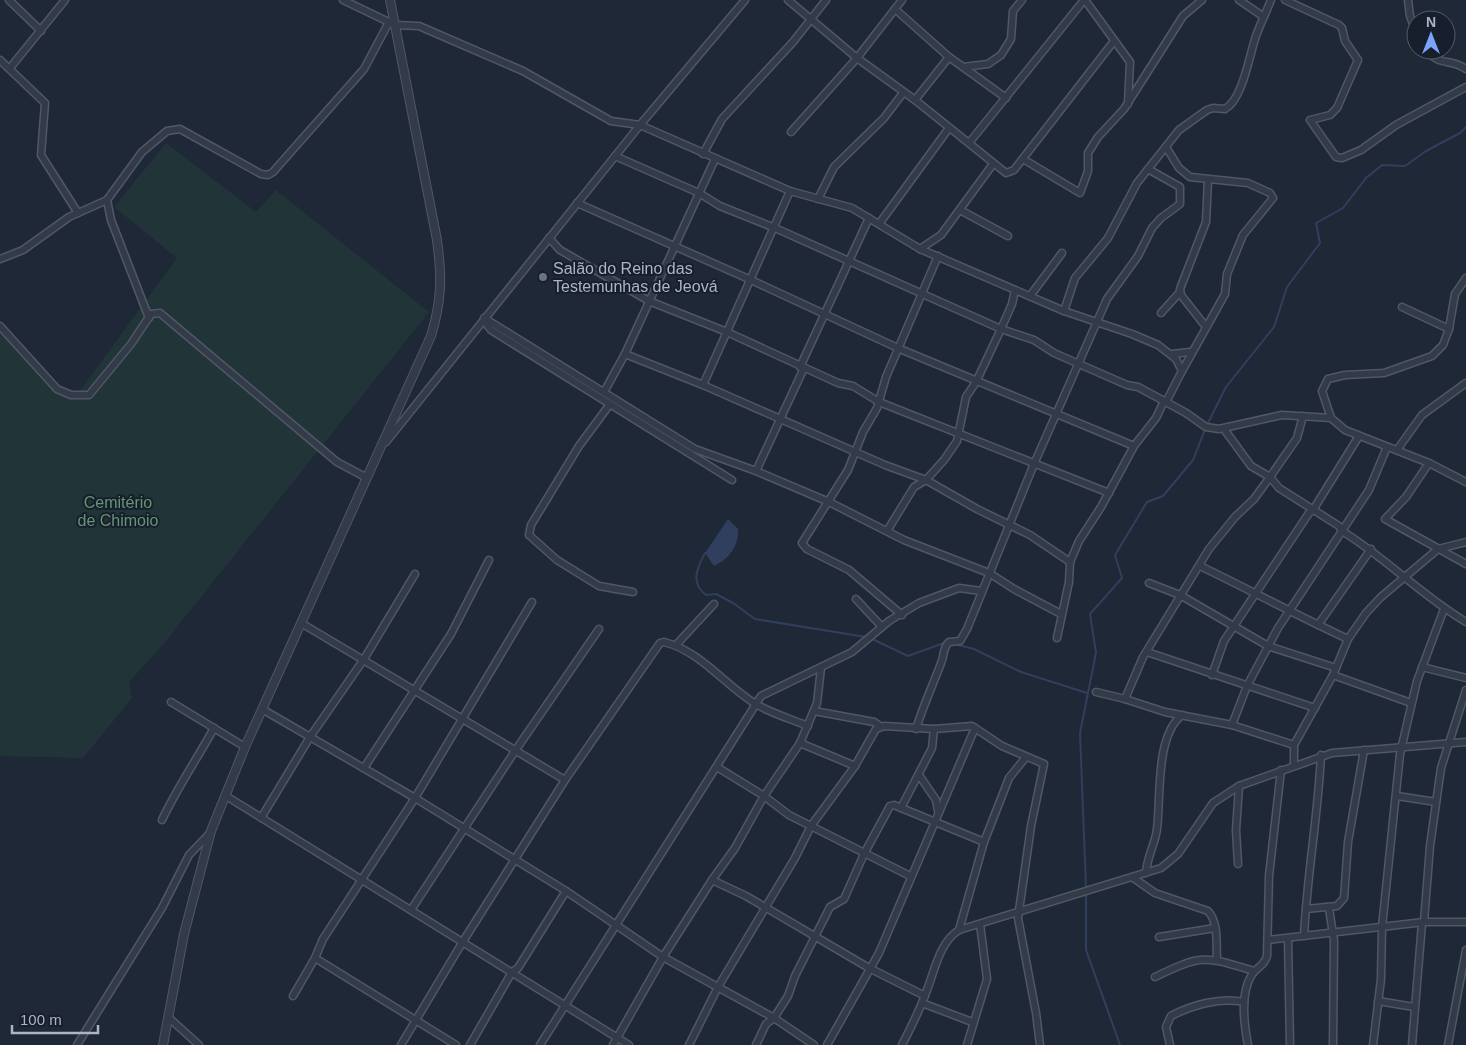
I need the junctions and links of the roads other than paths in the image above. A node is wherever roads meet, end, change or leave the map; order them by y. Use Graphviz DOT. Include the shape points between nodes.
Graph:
graph roads {
  1 [pos="9,0"];
  2 [pos="65,0"];
  3 [pos="343,0"];
  4 [pos="390,0"];
  5 [pos="734,0"];
  6 [pos="745,0"];
  7 [pos="788,0"];
  8 [pos="826,0"];
  9 [pos="902,0"];
  10 [pos="1022,0"];
  11 [pos="1085,0"];
  12 [pos="1202,0"];
  13 [pos="1239,0"];
  14 [pos="1271,0"];
  15 [pos="1285,0"];
  16 [pos="738,8"];
  17 [pos="895,9"];
  18 [pos="1264,17"];
  19 [pos="811,19"];
  20 [pos="392,23"];
  21 [pos="41,32"];
  22 [pos="1114,41"];
  23 [pos="949,57"];
  24 [pos="857,58"];
  25 [pos="0,60"];
  26 [pos="1436,60"];
  27 [pos="963,67"];
  28 [pos="10,68"];
  29 [pos="1466,69"];
  30 [pos="1466,88"];
  31 [pos="904,93"];
  32 [pos="1006,98"];
  33 [pos="916,100"];
  34 [pos="1128,104"];
  35 [pos="640,125"];
  36 [pos="949,128"];
  37 [pos="791,132"];
  38 [pos="969,143"];
  39 [pos="1166,146"];
  40 [pos="703,154"];
  41 [pos="615,156"];
  42 [pos="715,159"];
  43 [pos="1022,159"];
  44 [pos="993,164"];
  45 [pos="1148,169"];
  46 [pos="1208,180"];
  47 [pos="790,191"];
  48 [pos="699,193"];
  49 [pos="818,199"];
  50 [pos="107,200"];
  51 [pos="577,204"];
  52 [pos="960,210"];
  53 [pos="78,213"];
  54 [pos="869,218"];
  55 [pos="879,224"];
  56 [pos="775,228"];
  57 [pos="1008,236"];
  58 [pos="549,238"];
  59 [pos="676,246"];
  60 [pos="920,249"];
  61 [pos="1062,253"];
  62 [pos="938,256"];
  63 [pos="0,259"];
  64 [pos="849,261"];
  65 [pos="1466,278"];
  66 [pos="751,280"];
  67 [pos="1015,290"];
  68 [pos="1180,292"];
  69 [pos="924,294"];
  70 [pos="1030,296"];
  71 [pos="649,301"];
  72 [pos="1402,307"];
  73 [pos="1064,311"];
  74 [pos="1161,313"];
  75 [pos="825,314"];
  76 [pos="149,318"];
  77 [pos="486,319"];
  78 [pos="1096,322"];
  79 [pos="0,326"];
  80 [pos="1206,327"];
  81 [pos="1001,329"];
  82 [pos="1448,329"];
  83 [pos="727,332"];
  84 [pos="900,348"];
  85 [pos="1190,352"];
  86 [pos="625,354"];
  87 [pos="1172,354"];
  88 [pos="1078,362"];
  89 [pos="802,368"];
  90 [pos="1182,371"];
  91 [pos="976,382"];
  92 [pos="1466,383"];
  93 [pos="703,385"];
  94 [pos="604,392"];
  95 [pos="1165,401"];
  96 [pos="879,402"];
  97 [pos="610,404"];
  98 [pos="1056,412"];
  99 [pos="1303,416"];
  100 [pos="1331,418"];
  101 [pos="779,419"];
  102 [pos="1224,429"];
  103 [pos="957,434"];
  104 [pos="1359,436"];
  105 [pos="383,444"];
  106 [pos="1134,446"];
  107 [pos="1387,447"];
  108 [pos="1396,450"];
  109 [pos="856,452"];
  110 [pos="1429,463"];
  111 [pos="1034,464"];
  112 [pos="756,471"];
  113 [pos="1270,477"];
  114 [pos="367,478"];
  115 [pos="732,480"];
  116 [pos="926,480"];
  117 [pos="1466,482"];
  118 [pos="1109,492"];
  119 [pos="829,502"];
  120 [pos="1313,510"];
  121 [pos="1010,524"];
  122 [pos="887,531"];
  123 [pos="1342,531"];
  124 [pos="1466,542"];
  125 [pos="1438,549"];
  126 [pos="1371,550"];
  127 [pos="489,560"];
  128 [pos="1070,562"];
  129 [pos="1466,564"];
  130 [pos="1200,566"];
  131 [pos="989,572"];
  132 [pos="415,574"];
  133 [pos="1405,576"];
  134 [pos="1150,583"];
  135 [pos="981,591"];
  136 [pos="633,592"];
  137 [pos="1255,593"];
  138 [pos="1180,596"];
  139 [pos="856,599"];
  140 [pos="532,602"];
  141 [pos="714,604"];
  142 [pos="1444,609"];
  143 [pos="1288,612"];
  144 [pos="1061,614"];
  145 [pos="902,615"];
  146 [pos="1466,622"];
  147 [pos="301,623"];
  148 [pos="1234,625"];
  149 [pos="882,626"];
  150 [pos="1318,626"];
  151 [pos="599,629"];
  152 [pos="1057,638"];
  153 [pos="1348,639"];
  154 [pos="676,645"];
  155 [pos="1268,646"];
  156 [pos="1148,652"];
  157 [pos="364,659"];
  158 [pos="1422,667"];
  159 [pos="821,668"];
  160 [pos="1335,672"];
  161 [pos="1212,675"];
  162 [pos="1466,678"];
  163 [pos="1247,686"];
  164 [pos="413,689"];
  165 [pos="1466,690"];
  166 [pos="1096,692"];
  167 [pos="1125,699"];
  168 [pos="171,702"];
  169 [pos="1412,703"];
  170 [pos="754,704"];
  171 [pos="1315,708"];
  172 [pos="262,709"];
  173 [pos="814,711"];
  174 [pos="1182,715"];
  175 [pos="464,718"];
  176 [pos="1232,725"];
  177 [pos="808,726"];
  178 [pos="880,726"];
  179 [pos="214,728"];
  180 [pos="975,728"];
  181 [pos="916,729"];
  182 [pos="934,729"];
  183 [pos="310,737"];
  184 [pos="1451,742"];
  185 [pos="1466,742"];
  186 [pos="800,743"];
  187 [pos="1294,745"];
  188 [pos="1402,746"];
  189 [pos="245,747"];
  190 [pos="1364,750"];
  191 [pos="515,751"];
  192 [pos="1321,755"];
  193 [pos="1026,757"];
  194 [pos="1294,765"];
  195 [pos="855,766"];
  196 [pos="717,767"];
  197 [pos="364,768"];
  198 [pos="1281,770"];
  199 [pos="919,775"];
  200 [pos="565,780"];
  201 [pos="1239,786"];
  202 [pos="226,796"];
  203 [pos="764,796"];
  204 [pos="1397,796"];
  205 [pos="415,798"];
  206 [pos="1436,802"];
  207 [pos="901,808"];
  208 [pos="938,811"];
  209 [pos="261,818"];
  210 [pos="162,820"];
  211 [pos="933,823"];
  212 [pos="811,826"];
  213 [pos="464,829"];
  214 [pos="211,831"];
  215 [pos="984,842"];
  216 [pos="864,854"];
  217 [pos="515,861"];
  218 [pos="1238,864"];
  219 [pos="1146,873"];
  220 [pos="910,876"];
  221 [pos="1132,877"];
  222 [pos="362,879"];
  223 [pos="712,880"];
  224 [pos="566,891"];
  225 [pos="764,907"];
  226 [pos="1329,908"];
  227 [pos="1306,909"];
  228 [pos="411,910"];
  229 [pos="1019,912"];
  230 [pos="1423,922"];
  231 [pos="1466,922"];
  232 [pos="980,924"];
  233 [pos="617,925"];
  234 [pos="1382,927"];
  235 [pos="1215,928"];
  236 [pos="959,930"];
  237 [pos="1332,933"];
  238 [pos="1304,936"];
  239 [pos="1159,937"];
  240 [pos="817,938"];
  241 [pos="1288,938"];
  242 [pos="1268,940"];
  243 [pos="462,943"];
  244 [pos="1466,950"];
  245 [pos="662,957"];
  246 [pos="315,958"];
  247 [pos="1217,960"];
  248 [pos="868,968"];
  249 [pos="1254,971"];
  250 [pos="512,972"];
  251 [pos="1155,977"];
  252 [pos="718,987"];
  253 [pos="293,996"];
  254 [pos="925,996"];
  255 [pos="1378,1001"];
  256 [pos="1244,1002"];
  257 [pos="922,1003"];
  258 [pos="566,1006"];
  259 [pos="1414,1007"];
  260 [pos="168,1017"];
  261 [pos="774,1018"];
  262 [pos="415,1021"];
  263 [pos="972,1022"];
  264 [pos="617,1037"];
  265 [pos="77,1045"];
  266 [pos="163,1045"];
  267 [pos="199,1045"];
  268 [pos="401,1045"];
  269 [pos="456,1045"];
  270 [pos="470,1045"];
  271 [pos="540,1045"];
  272 [pos="613,1045"];
  273 [pos="629,1045"];
  274 [pos="689,1045"];
  275 [pos="756,1045"];
  276 [pos="814,1045"];
  277 [pos="827,1045"];
  278 [pos="902,1045"];
  279 [pos="966,1045"];
  280 [pos="1040,1045"];
  281 [pos="1170,1045"];
  282 [pos="1248,1045"];
  283 [pos="1290,1045"];
  284 [pos="1333,1045"];
  285 [pos="1373,1045"];
  286 [pos="1412,1045"];
  287 [pos="1448,1045"];
  1 -- 21 [label="street"];
  2 -- 21 [label="street"];
  3 -- 20 [label="street"];
  4 -- 20 [label="street"];
  5 -- 16 [label="street"];
  6 -- 16 [label="street"];
  7 -- 19 [label="street"];
  8 -- 19 [label="street"];
  9 -- 17 [label="street"];
  10 -- 27 [label="street" via="1013,11 1011,39 1002,55 988,64"];
  11 -- 22 [label="street"];
  11 -- 32 [label="street"];
  12 -- 34 [label="street" via="1183,16"];
  13 -- 18 [label="street"];
  14 -- 18 [label="street"];
  15 -- 30 [label="street" via="1339,25 1358,60 1337,108 1330,115 1310,120 1336,157 1342,158 1361,150 1396,125"];
  16 -- 35 [label="street"];
  17 -- 23 [label="street"];
  17 -- 24 [label="street"];
  18 -- 39 [label="street" via="1243,80 1230,105 1225,109 1207,110 1191,119"];
  19 -- 24 [label="street"];
  19 -- 40 [label="street" via="722,119"];
  20 -- 35 [label="street" via="419,26 524,71 611,121"];
  20 -- 50 [label="street" via="364,69 273,172 261,174 173,128 142,152"];
  20 -- 105 [label="street" via="437,240 441,288 431,336"];
  21 -- 28 [label="street"];
  22 -- 34 [label="street" via="1131,66"];
  22 -- 43 [label="street"];
  23 -- 27 [label="street"];
  23 -- 33 [label="street"];
  24 -- 31 [label="street"];
  24 -- 37 [label="street"];
  25 -- 28 [label="street"];
  26 -- 29 [label="street"];
  27 -- 32 [label="street"];
  28 -- 53 [label="street" via="45,103 41,155"];
  31 -- 33 [label="street"];
  31 -- 49 [label="street" via="884,118 834,167"];
  32 -- 38 [label="street"];
  33 -- 36 [label="street"];
  34 -- 43 [label="street" via="1088,153 1088,171 1080,193"];
  35 -- 40 [label="street"];
  35 -- 41 [label="street"];
  36 -- 38 [label="street"];
  36 -- 55 [label="street"];
  38 -- 44 [label="street"];
  39 -- 45 [label="street"];
  39 -- 46 [label="street" via="1184,173"];
  40 -- 42 [label="street"];
  41 -- 48 [label="street"];
  41 -- 51 [label="street"];
  42 -- 47 [label="street"];
  42 -- 48 [label="street"];
  43 -- 44 [label="street" via="1011,172 1006,173"];
  44 -- 52 [label="street"];
  45 -- 73 [label="street" via="1136,183 1108,238 1075,278"];
  45 -- 78 [label="street" via="1180,187 1181,201 1152,228"];
  46 -- 68 [label="street" via="1206,222 1180,284"];
  46 -- 80 [label="street" via="1248,183 1270,193 1273,198 1243,236 1227,274 1225,294"];
  47 -- 49 [label="street"];
  47 -- 56 [label="street"];
  48 -- 56 [label="street" via="720,206"];
  48 -- 59 [label="street"];
  49 -- 54 [label="street" via="852,208"];
  50 -- 53 [label="street"];
  50 -- 76 [label="street" via="127,265"];
  51 -- 58 [label="street"];
  51 -- 59 [label="street"];
  52 -- 57 [label="street"];
  52 -- 60 [label="street" via="941,235"];
  53 -- 63 [label="street" via="23,250"];
  54 -- 55 [label="street"];
  54 -- 64 [label="street"];
  55 -- 60 [label="street"];
  56 -- 64 [label="street"];
  56 -- 66 [label="street"];
  58 -- 71 [label="street" via="560,250"];
  58 -- 77 [label="street"];
  59 -- 66 [label="street"];
  59 -- 71 [label="street"];
  60 -- 62 [label="street"];
  61 -- 70 [label="street"];
  62 -- 67 [label="street"];
  62 -- 69 [label="street"];
  64 -- 69 [label="street"];
  64 -- 75 [label="street"];
  65 -- 82 [label="street" via="1455,294"];
  66 -- 75 [label="street"];
  66 -- 83 [label="street"];
  67 -- 70 [label="street"];
  67 -- 81 [label="street"];
  68 -- 74 [label="street"];
  68 -- 80 [label="street"];
  69 -- 81 [label="street"];
  69 -- 84 [label="street"];
  70 -- 73 [label="street"];
  71 -- 83 [label="street"];
  71 -- 86 [label="street"];
  72 -- 82 [label="street"];
  73 -- 78 [label="street"];
  75 -- 84 [label="street"];
  75 -- 89 [label="street"];
  76 -- 79 [label="street" via="90,395 71,395 58,389"];
  76 -- 114 [label="street" via="151,314 160,313 337,462"];
  77 -- 94 [label="street"];
  77 -- 97 [label="street" via="491,330"];
  77 -- 105 [label="street"];
  78 -- 87 [label="street" via="1132,334"];
  78 -- 88 [label="street"];
  80 -- 85 [label="street"];
  81 -- 88 [label="street" via="1034,340"];
  81 -- 91 [label="street"];
  82 -- 100 [label="street" via="1439,351 1428,359 1384,373 1334,376 1328,380 1322,391"];
  83 -- 89 [label="street"];
  83 -- 93 [label="street"];
  84 -- 91 [label="street"];
  84 -- 96 [label="street" via="886,377"];
  85 -- 87 [label="street"];
  85 -- 90 [label="street"];
  86 -- 93 [label="street"];
  86 -- 94 [label="street"];
  87 -- 90 [label="street"];
  88 -- 95 [label="street"];
  88 -- 98 [label="street"];
  89 -- 96 [label="street" via="852,386"];
  89 -- 101 [label="street"];
  90 -- 95 [label="street"];
  91 -- 98 [label="street"];
  91 -- 103 [label="street" via="966,397"];
  92 -- 108 [label="street" via="1422,415"];
  93 -- 101 [label="street"];
  94 -- 112 [label="street" via="695,449"];
  95 -- 102 [label="street" via="1206,428"];
  95 -- 106 [label="street"];
  96 -- 103 [label="street"];
  96 -- 109 [label="street"];
  97 -- 115 [label="street"];
  97 -- 136 [label="street" via="574,454 531,525 529,535 557,560 599,586"];
  98 -- 106 [label="street"];
  98 -- 111 [label="street"];
  99 -- 100 [label="street"];
  99 -- 102 [label="street" via="1274,416"];
  99 -- 113 [label="street" via="1297,438"];
  100 -- 104 [label="street" via="1345,430"];
  101 -- 109 [label="street"];
  101 -- 112 [label="street"];
  102 -- 113 [label="street" via="1251,466"];
  103 -- 111 [label="street"];
  103 -- 116 [label="street" via="957,441"];
  104 -- 107 [label="street"];
  104 -- 120 [label="street"];
  105 -- 114 [label="street"];
  106 -- 118 [label="street"];
  107 -- 108 [label="street"];
  107 -- 123 [label="street" via="1369,490"];
  108 -- 110 [label="street"];
  109 -- 116 [label="street"];
  109 -- 119 [label="street"];
  110 -- 117 [label="street"];
  110 -- 125 [label="street" via="1386,519"];
  111 -- 118 [label="street"];
  111 -- 121 [label="street"];
  112 -- 119 [label="street"];
  113 -- 120 [label="street" via="1279,488"];
  113 -- 130 [label="street" via="1213,543"];
  114 -- 147 [label="street"];
  116 -- 121 [label="street" via="977,510"];
  116 -- 122 [label="street" via="914,487"];
  118 -- 128 [label="street" via="1079,540"];
  119 -- 122 [label="street"];
  119 -- 145 [label="street" via="804,536 804,547 849,570"];
  120 -- 123 [label="street"];
  120 -- 137 [label="street"];
  121 -- 128 [label="street"];
  121 -- 131 [label="street"];
  122 -- 131 [label="street"];
  123 -- 126 [label="street"];
  123 -- 143 [label="street"];
  124 -- 125 [label="street"];
  125 -- 129 [label="street"];
  125 -- 133 [label="street"];
  126 -- 133 [label="street"];
  126 -- 150 [label="street"];
  127 -- 164 [label="street" via="451,634"];
  128 -- 144 [label="street"];
  130 -- 137 [label="street"];
  130 -- 138 [label="street"];
  131 -- 135 [label="street"];
  131 -- 144 [label="street"];
  132 -- 157 [label="street"];
  133 -- 142 [label="street"];
  133 -- 153 [label="street" via="1372,606"];
  134 -- 138 [label="street"];
  135 -- 145 [label="street" via="954,589 919,603"];
  135 -- 181 [label="street" via="960,641 949,642 943,648 942,662"];
  137 -- 143 [label="street"];
  137 -- 148 [label="street"];
  138 -- 148 [label="street"];
  138 -- 156 [label="street"];
  139 -- 149 [label="street"];
  140 -- 175 [label="street"];
  141 -- 154 [label="street"];
  142 -- 146 [label="street"];
  142 -- 158 [label="street"];
  143 -- 150 [label="street"];
  143 -- 155 [label="street"];
  144 -- 152 [label="street"];
  145 -- 149 [label="street"];
  147 -- 157 [label="street"];
  147 -- 172 [label="street"];
  148 -- 155 [label="street"];
  148 -- 161 [label="street" via="1224,641"];
  149 -- 159 [label="street" via="852,652"];
  150 -- 153 [label="street"];
  151 -- 191 [label="street"];
  153 -- 160 [label="street"];
  154 -- 170 [label="street"];
  154 -- 200 [label="street" via="660,643"];
  155 -- 160 [label="street"];
  155 -- 163 [label="street"];
  156 -- 161 [label="street"];
  156 -- 167 [label="street"];
  157 -- 164 [label="street"];
  157 -- 183 [label="street"];
  158 -- 162 [label="street"];
  158 -- 169 [label="street"];
  159 -- 170 [label="street" via="766,692"];
  159 -- 173 [label="street"];
  160 -- 169 [label="street"];
  160 -- 171 [label="street"];
  161 -- 163 [label="street"];
  163 -- 171 [label="street"];
  163 -- 176 [label="street"];
  164 -- 175 [label="street"];
  164 -- 197 [label="street"];
  165 -- 184 [label="street"];
  166 -- 167 [label="street"];
  167 -- 174 [label="street"];
  168 -- 179 [label="street"];
  169 -- 188 [label="street"];
  170 -- 177 [label="street"];
  170 -- 196 [label="street"];
  171 -- 187 [label="street"];
  172 -- 183 [label="street"];
  172 -- 189 [label="street"];
  173 -- 177 [label="street"];
  173 -- 178 [label="street" via="874,722"];
  174 -- 176 [label="street"];
  174 -- 219 [label="street" via="1173,724 1164,751 1157,828 1146,859"];
  175 -- 191 [label="street"];
  175 -- 205 [label="street"];
  176 -- 187 [label="street"];
  177 -- 186 [label="street"];
  178 -- 181 [label="street"];
  178 -- 195 [label="street"];
  179 -- 189 [label="street"];
  179 -- 210 [label="street"];
  180 -- 182 [label="street" via="969,725"];
  180 -- 193 [label="street"];
  180 -- 208 [label="street"];
  181 -- 182 [label="street"];
  182 -- 199 [label="street" via="932,748"];
  183 -- 197 [label="street"];
  183 -- 209 [label="street"];
  184 -- 185 [label="street"];
  184 -- 188 [label="street"];
  184 -- 206 [label="street" via="1446,748"];
  186 -- 195 [label="street"];
  186 -- 203 [label="street"];
  187 -- 194 [label="street"];
  188 -- 190 [label="street"];
  188 -- 204 [label="street"];
  189 -- 202 [label="street"];
  190 -- 192 [label="street"];
  190 -- 226 [label="street" via="1348,842 1344,898 1337,906"];
  191 -- 200 [label="street"];
  191 -- 213 [label="street"];
  192 -- 194 [label="street"];
  192 -- 227 [label="street" via="1319,807"];
  193 -- 215 [label="street" via="1009,778"];
  193 -- 229 [label="street" via="1044,764"];
  194 -- 198 [label="street"];
  195 -- 212 [label="street"];
  196 -- 203 [label="street"];
  196 -- 233 [label="street"];
  197 -- 205 [label="street"];
  198 -- 201 [label="street"];
  198 -- 242 [label="street" via="1269,876"];
  199 -- 207 [label="street"];
  199 -- 208 [label="street" via="936,800"];
  200 -- 217 [label="street"];
  201 -- 218 [label="street"];
  201 -- 219 [label="street" via="1209,808 1170,862"];
  202 -- 209 [label="street"];
  202 -- 214 [label="street"];
  203 -- 212 [label="street" via="789,815"];
  203 -- 223 [label="street" via="735,848"];
  204 -- 206 [label="street"];
  204 -- 234 [label="street"];
  205 -- 213 [label="street"];
  205 -- 222 [label="street"];
  206 -- 230 [label="street"];
  207 -- 211 [label="street"];
  207 -- 216 [label="street" via="894,805 887,809"];
  208 -- 211 [label="street"];
  209 -- 222 [label="street"];
  211 -- 215 [label="street"];
  211 -- 220 [label="street"];
  212 -- 216 [label="street"];
  212 -- 225 [label="street"];
  213 -- 217 [label="street"];
  213 -- 228 [label="street"];
  214 -- 260 [label="street" via="184,934"];
  214 -- 265 [label="street" via="189,855 162,908"];
  215 -- 236 [label="street"];
  216 -- 220 [label="street"];
  216 -- 240 [label="street" via="844,899 830,908"];
  217 -- 224 [label="street"];
  217 -- 243 [label="street"];
  219 -- 221 [label="street"];
  220 -- 248 [label="street" via="879,953"];
  221 -- 229 [label="street"];
  221 -- 235 [label="street" via="1155,893 1208,911"];
  222 -- 228 [label="street"];
  222 -- 246 [label="street" via="323,939"];
  223 -- 225 [label="street"];
  223 -- 245 [label="street"];
  224 -- 233 [label="street"];
  224 -- 250 [label="street" via="518,968"];
  225 -- 240 [label="street"];
  225 -- 252 [label="street"];
  226 -- 227 [label="street"];
  226 -- 237 [label="street"];
  227 -- 238 [label="street"];
  228 -- 243 [label="street"];
  229 -- 232 [label="street"];
  229 -- 280 [label="street" via="1018,924"];
  230 -- 231 [label="street"];
  230 -- 234 [label="street"];
  230 -- 259 [label="street"];
  232 -- 236 [label="street"];
  232 -- 263 [label="street" via="987,979"];
  233 -- 245 [label="street"];
  233 -- 258 [label="street"];
  234 -- 237 [label="street"];
  234 -- 255 [label="street"];
  235 -- 239 [label="street"];
  235 -- 247 [label="street"];
  236 -- 254 [label="street" via="942,952"];
  237 -- 238 [label="street"];
  237 -- 284 [label="street"];
  238 -- 241 [label="street"];
  240 -- 248 [label="street"];
  240 -- 261 [label="street"];
  241 -- 242 [label="street"];
  241 -- 283 [label="street"];
  242 -- 249 [label="street" via="1266,962"];
  243 -- 250 [label="street"];
  243 -- 262 [label="street"];
  244 -- 287 [label="street"];
  245 -- 252 [label="street"];
  245 -- 264 [label="street"];
  246 -- 253 [label="street"];
  246 -- 262 [label="street"];
  247 -- 249 [label="street"];
  247 -- 251 [label="street" via="1195,959"];
  248 -- 254 [label="street"];
  248 -- 277 [label="street"];
  249 -- 256 [label="street"];
  250 -- 258 [label="street"];
  250 -- 270 [label="street"];
  252 -- 261 [label="street"];
  252 -- 274 [label="street"];
  254 -- 257 [label="street"];
  255 -- 259 [label="street"];
  255 -- 285 [label="street"];
  256 -- 281 [label="street" via="1213,1002 1171,1016 1166,1027"];
  256 -- 282 [label="street"];
  257 -- 263 [label="street"];
  257 -- 278 [label="street"];
  258 -- 264 [label="street"];
  258 -- 271 [label="street"];
  259 -- 286 [label="street"];
  260 -- 266 [label="street"];
  260 -- 267 [label="street"];
  261 -- 275 [label="street" via="766,1024"];
  261 -- 276 [label="street"];
  262 -- 268 [label="street"];
  262 -- 269 [label="street"];
  263 -- 279 [label="street"];
  264 -- 272 [label="street"];
  264 -- 273 [label="street"];
}
